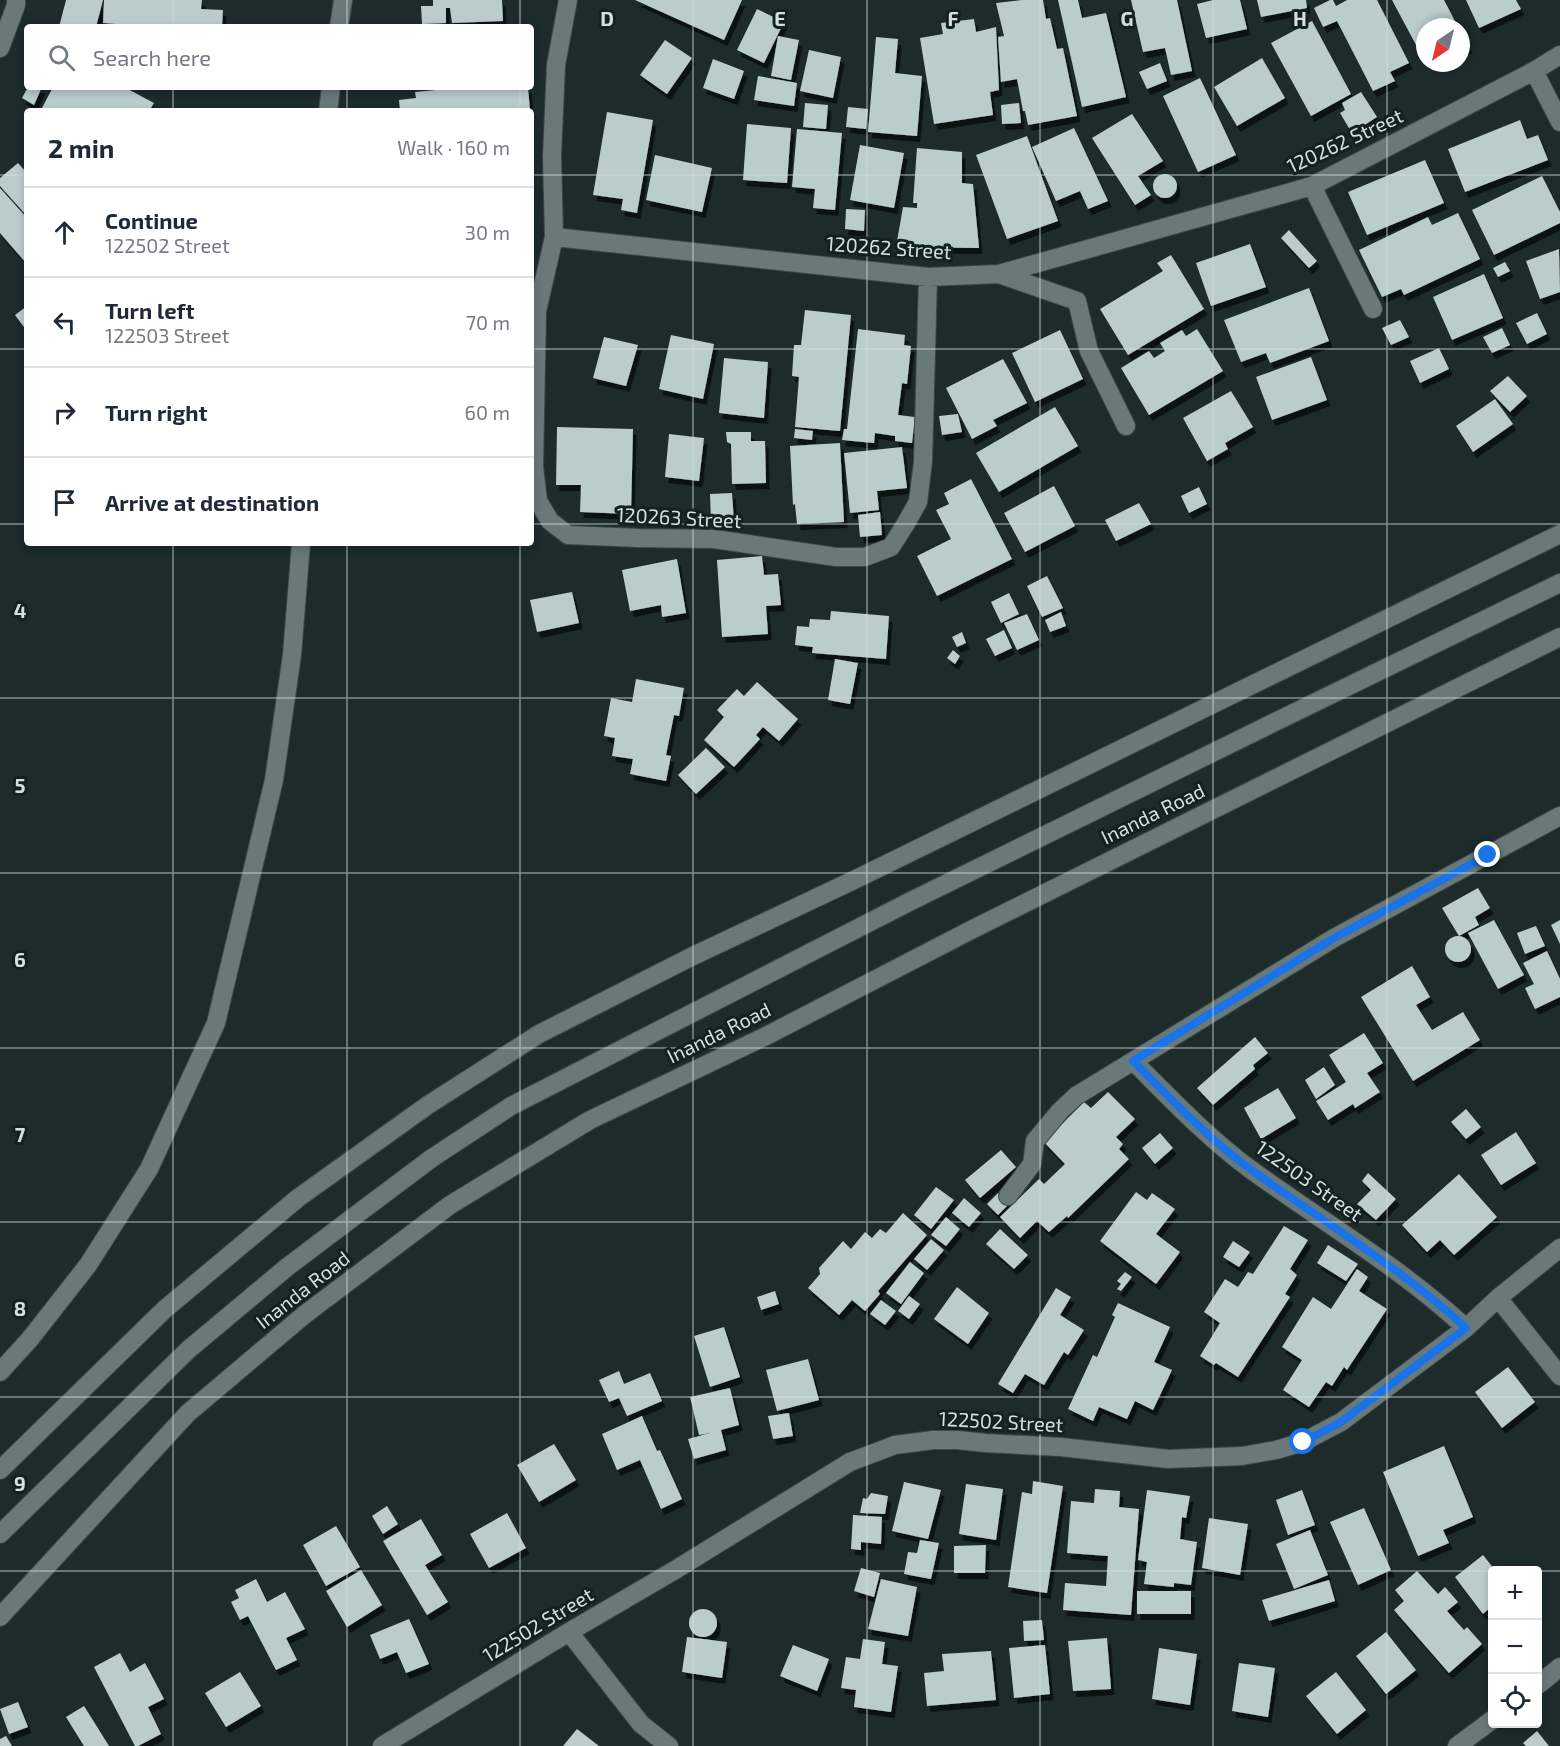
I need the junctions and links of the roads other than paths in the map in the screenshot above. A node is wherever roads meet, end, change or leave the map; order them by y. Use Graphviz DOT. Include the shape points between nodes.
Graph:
graph roads {
  1 [pos="16,0"];
  2 [pos="343,0"];
  3 [pos="568,0"];
  4 [pos="339,24"];
  5 [pos="0,48"];
  6 [pos="1560,55"];
  7 [pos="1534,72"];
  8 [pos="331,90"];
  9 [pos="328,108"];
  10 [pos="1560,123"];
  11 [pos="1312,186"];
  12 [pos="554,237"];
  13 [pos="999,274"];
  14 [pos="928,277"];
  15 [pos="1373,309"];
  16 [pos="1125,426"];
  17 [pos="1560,534"];
  18 [pos="301,546"];
  19 [pos="1560,583"];
  20 [pos="1560,637"];
  21 [pos="1560,816"];
  22 [pos="1133,1061"];
  23 [pos="1008,1196"];
  24 [pos="1560,1248"];
  25 [pos="1498,1298"];
  26 [pos="1466,1328"];
  27 [pos="0,1372"];
  28 [pos="1560,1376"];
  29 [pos="0,1470"];
  30 [pos="0,1534"];
  31 [pos="0,1617"];
  32 [pos="569,1632"];
  33 [pos="1560,1667"];
  34 [pos="1542,1681"];
  35 [pos="1488,1723"];
  36 [pos="382,1746"];
  37 [pos="669,1746"];
  38 [pos="1457,1746"];
  1 -- 5 [label="street"];
  2 -- 4 [label="street"];
  3 -- 12 [label="street" via="556,65"];
  6 -- 7 [label="street, 120262 Street"];
  7 -- 10 [label="street"];
  7 -- 11 [label="street, 120262 Street"];
  8 -- 9 [label="street"];
  11 -- 13 [label="street, 120262 Street"];
  11 -- 15 [label="street"];
  12 -- 14 [label="street, 120262 Street"];
  12 -- 14 [label="street, 120263 Street" via="537,311 534,467 538,501 550,521 568,535 714,539 836,556 865,557 891,547 918,502 923,462"];
  13 -- 14 [label="street, 120262 Street"];
  13 -- 16 [label="street" via="1077,301 1089,351"];
  17 -- 29 [label="street" via="539,1034 428,1105 298,1198 165,1309"];
  18 -- 27 [label="street" via="292,655 274,780 216,1023 149,1169 88,1265"];
  19 -- 30 [label="street" via="909,902 511,1106 369,1205 188,1350"];
  20 -- 31 [label="street, Inanda Road" via="984,923 766,1036 590,1120 450,1205 304,1315 188,1413"];
  21 -- 22 [label="street" via="1334,938"];
  22 -- 23 [label="street" via="1076,1096 1060,1111 1035,1141 1032,1164"];
  22 -- 26 [label="street, 122503 Street" via="1249,1168 1410,1280"];
  24 -- 25 [label="street, 122502 Street"];
  25 -- 26 [label="street, 122502 Street"];
  25 -- 28 [label="street"];
  26 -- 32 [label="street, 122502 Street" via="1341,1422 1303,1442 1276,1450 1242,1456 1168,1459 958,1440 896,1445 850,1462"];
  32 -- 36 [label="street, 122502 Street"];
  32 -- 37 [label="street" via="641,1724"];
  33 -- 34 [label="street"];
  35 -- 38 [label="street"];
}
